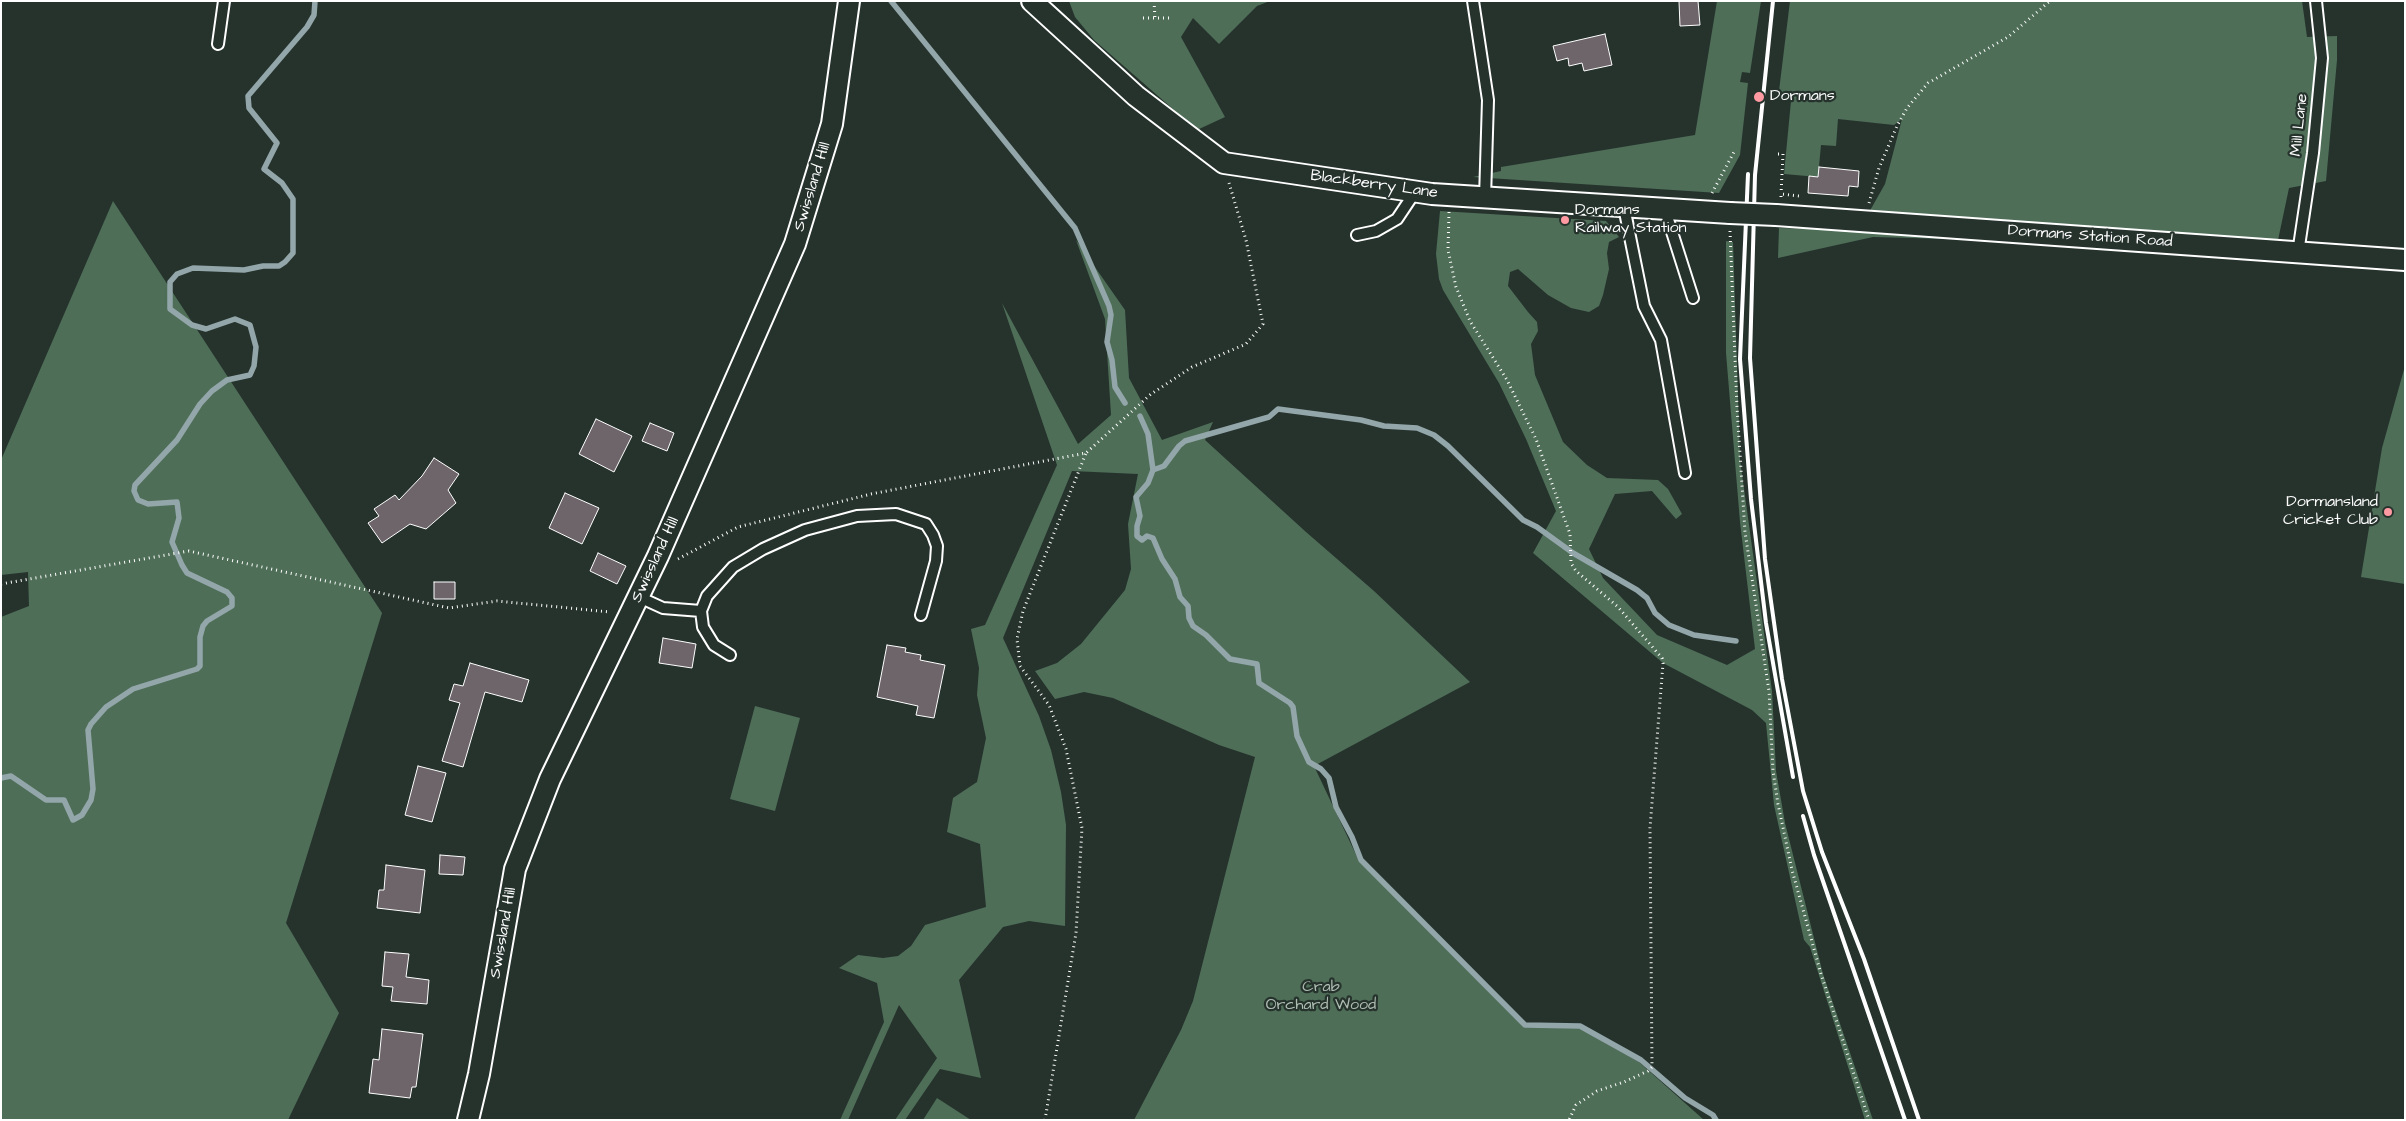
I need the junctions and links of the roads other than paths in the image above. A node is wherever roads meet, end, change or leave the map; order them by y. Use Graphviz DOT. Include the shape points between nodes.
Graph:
graph roads {
  1 [pos="224,1"];
  2 [pos="850,1"];
  3 [pos="1032,1"];
  4 [pos="1473,1"];
  5 [pos="2316,1"];
  6 [pos="218,44"];
  7 [pos="1415,192"];
  8 [pos="1486,198"];
  9 [pos="1624,207"];
  10 [pos="1664,210"];
  11 [pos="1776,216"];
  12 [pos="1357,235"];
  13 [pos="2298,252"];
  14 [pos="2405,260"];
  15 [pos="1693,298"];
  16 [pos="1685,473"];
  17 [pos="635,606"];
  18 [pos="700,611"];
  19 [pos="921,615"];
  20 [pos="730,655"];
  21 [pos="468,1120"];
  1 -- 6 [label="lane"];
  2 -- 17 [label="street, Swissland Hill" via="832,124 795,244"];
  3 -- 7 [label="street, Blackberry Lane" via="1136,96 1224,163"];
  4 -- 8 [label="lane" via="1488,100"];
  5 -- 13 [label="lane, Mill Lane" via="2322,58 2313,153"];
  7 -- 8 [label="street, Blackberry Lane"];
  7 -- 12 [label="lane" via="1397,219 1376,231"];
  8 -- 9 [label="street, Blackberry Lane"];
  9 -- 10 [label="street, Blackberry Lane"];
  9 -- 16 [label="lane" via="1644,306 1661,340"];
  10 -- 11 [label="street, Blackberry Lane, bridge" via="1708,203"];
  10 -- 15 [label="lane"];
  11 -- 13 [label="street, Dormans Station Road"];
  13 -- 14 [label="street, Dormans Station Road"];
  17 -- 18 [label="lane"];
  17 -- 21 [label="street, Swissland Hill" via="550,779 515,869"];
  18 -- 19 [label="lane" via="707,596 733,567 764,549 805,530 848,518 896,514 926,524 937,546"];
  18 -- 20 [label="lane" via="703,627 714,644"];
}
